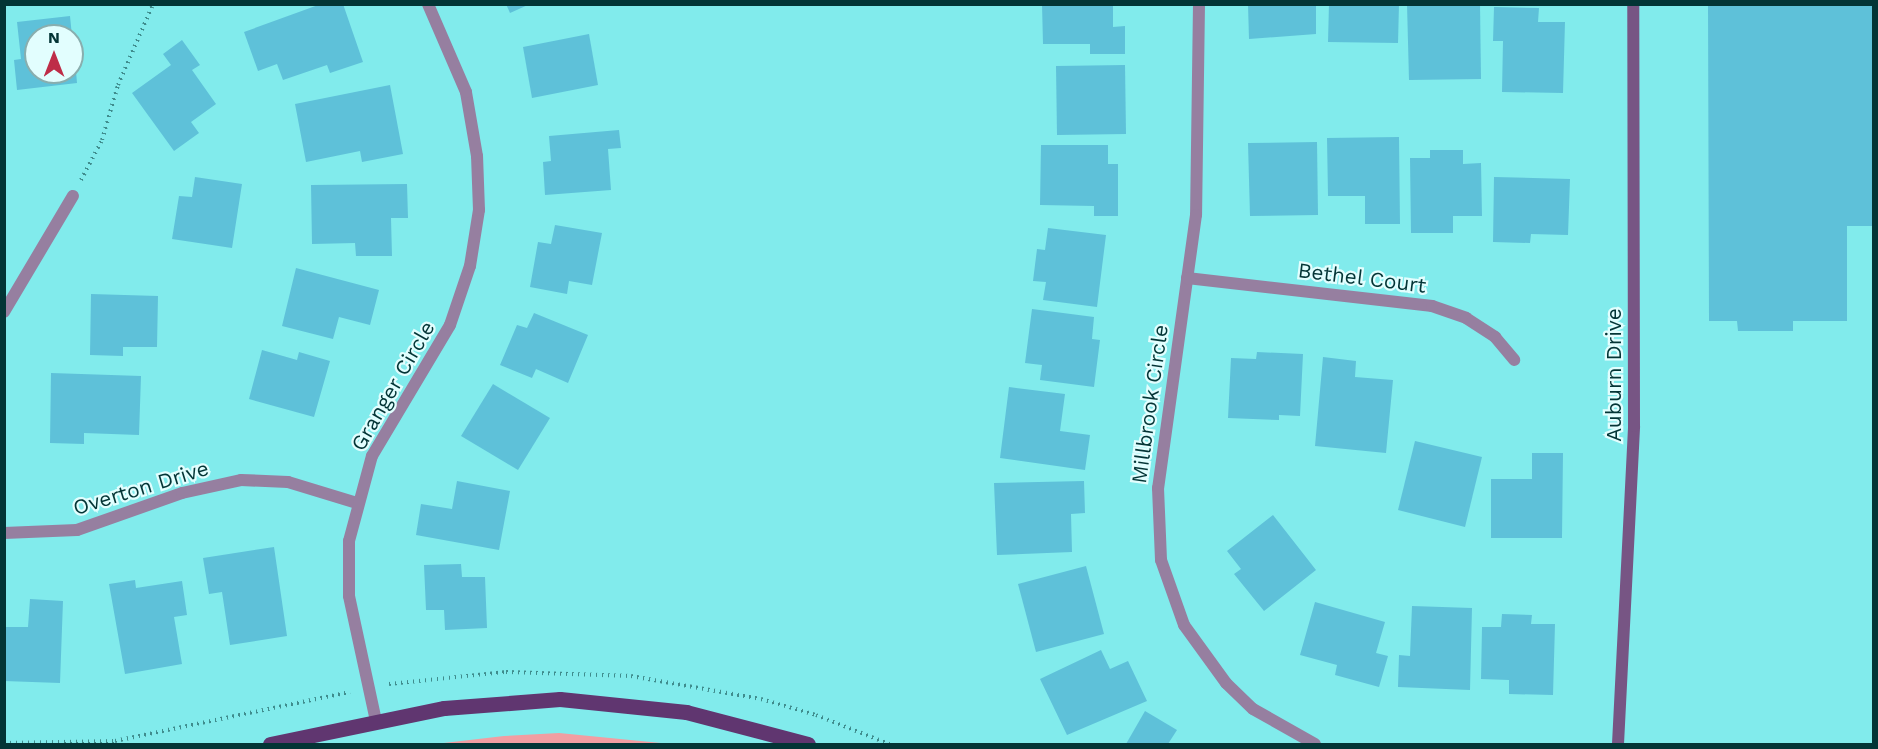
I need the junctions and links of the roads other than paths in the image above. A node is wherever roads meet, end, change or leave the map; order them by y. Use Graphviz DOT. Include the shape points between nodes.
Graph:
graph roads {
  1 [pos="428,4"];
  2 [pos="1199,4"];
  3 [pos="1633,4"];
  4 [pos="73,196"];
  5 [pos="1187,278"];
  6 [pos="4,312"];
  7 [pos="1514,360"];
  8 [pos="357,503"];
  9 [pos="4,533"];
  10 [pos="376,721"];
  11 [pos="270,744"];
  12 [pos="808,744"];
  13 [pos="1315,744"];
  14 [pos="1618,744"];
  1 -- 8 [label="street, Granger Circle" via="466,92 473,125 480,185 475,239 444,339 386,430"];
  2 -- 5 [label="street, Millbrook Circle" via="1199,156"];
  3 -- 14 [label="street, Auburn Drive" via="1634,426"];
  4 -- 6 [label="street"];
  5 -- 7 [label="street, Bethel Court" via="1432,306 1467,318 1495,337"];
  5 -- 13 [label="street, Millbrook Circle" via="1158,488 1161,560 1184,625 1226,683 1253,709"];
  8 -- 9 [label="street, Overton Drive" via="288,482 241,480 182,493 78,530"];
  8 -- 10 [label="street, Granger Circle" via="347,570"];
  10 -- 11 [label="main road"];
  10 -- 12 [label="main road" via="444,708 560,699 686,712"];
}
